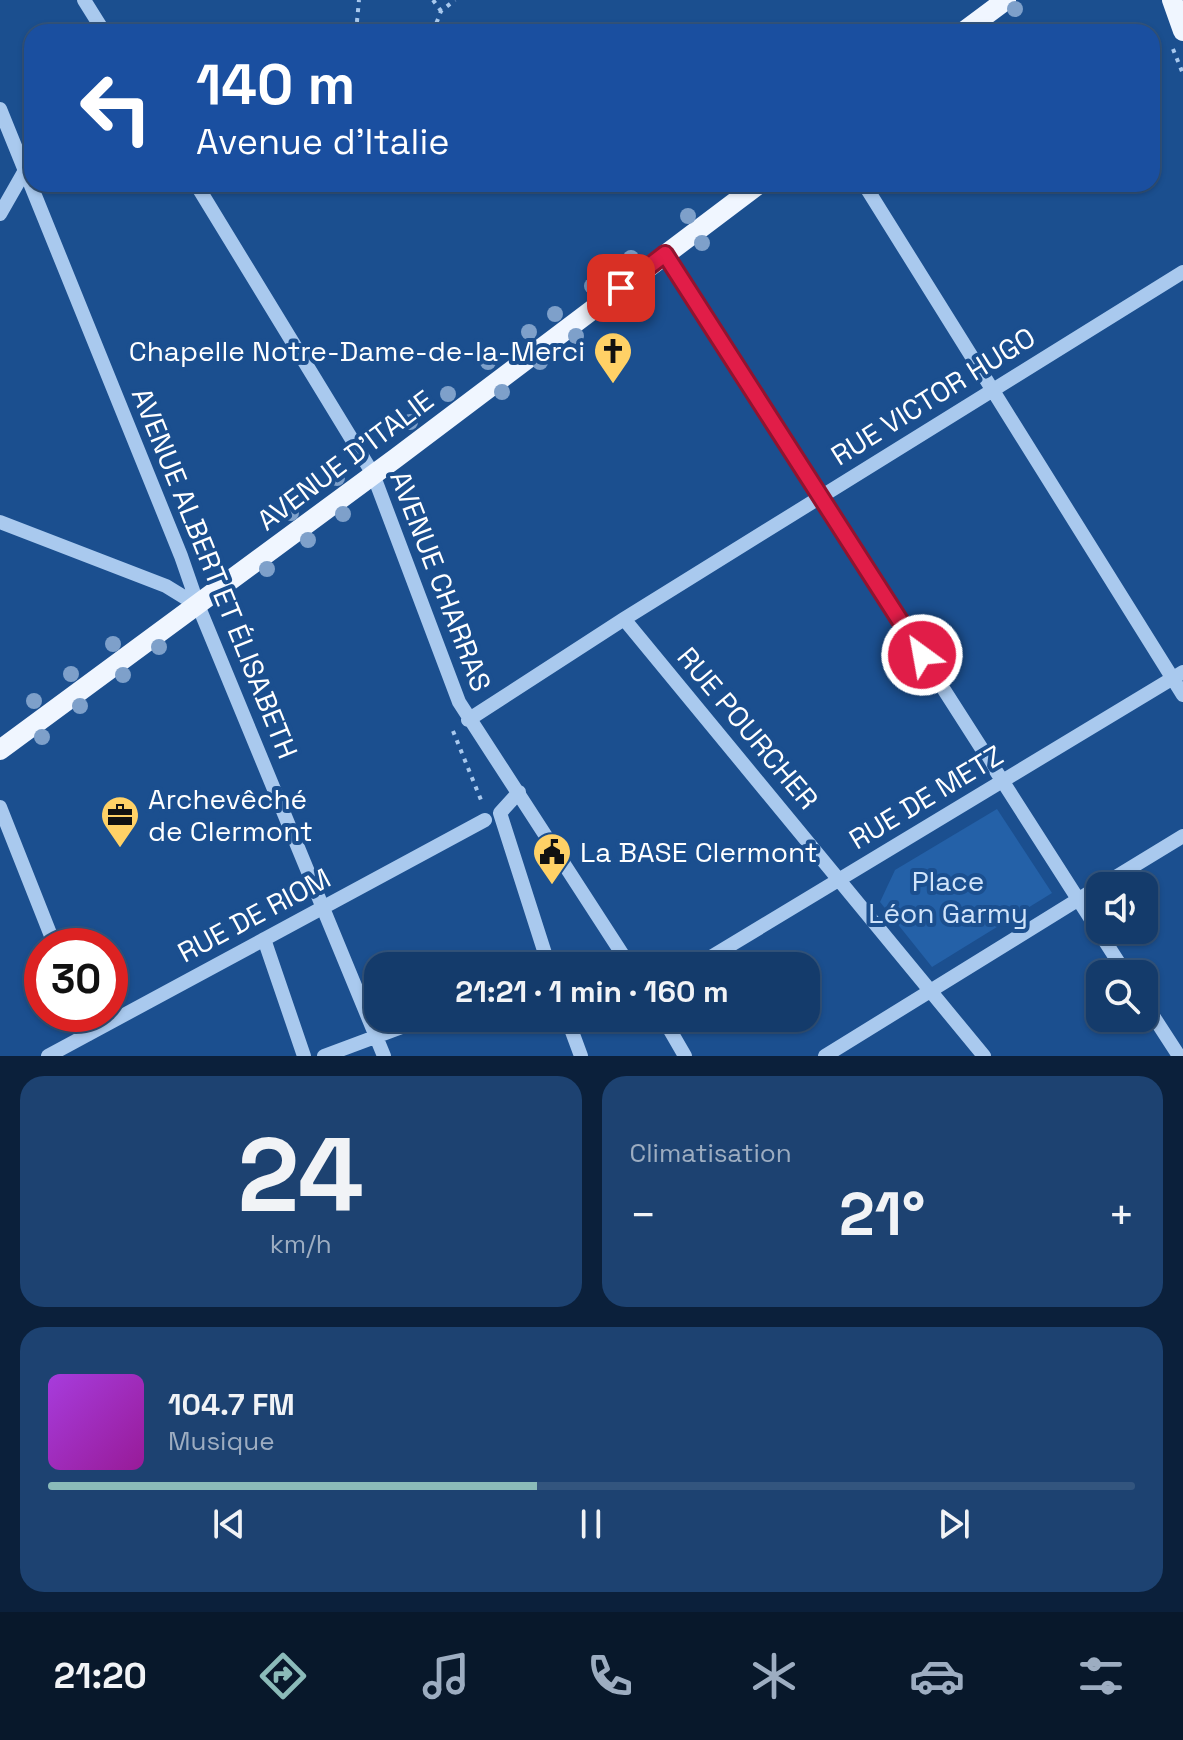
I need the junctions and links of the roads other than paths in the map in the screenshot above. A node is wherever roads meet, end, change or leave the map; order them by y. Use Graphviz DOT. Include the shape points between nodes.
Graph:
graph roads {
  1 [pos="84,0"];
  2 [pos="1006,0"];
  3 [pos="1172,3"];
  4 [pos="99,24"];
  5 [pos="974,24"];
  6 [pos="1183,31"];
  7 [pos="0,109"];
  8 [pos="0,147"];
  9 [pos="18,151"];
  10 [pos="24,159"];
  11 [pos="24,171"];
  12 [pos="39,192"];
  13 [pos="201,192"];
  14 [pos="748,192"];
  15 [pos="869,192"];
  16 [pos="0,214"];
  17 [pos="665,254"];
  18 [pos="1183,272"];
  19 [pos="993,390"];
  20 [pos="373,474"];
  21 [pos="821,496"];
  22 [pos="0,522"];
  23 [pos="198,605"];
  24 [pos="624,619"];
  25 [pos="1178,675"];
  26 [pos="1183,695"];
  27 [pos="468,720"];
  28 [pos="0,750"];
  29 [pos="1002,781"];
  30 [pos="519,792"];
  31 [pos="0,807"];
  32 [pos="485,820"];
  33 [pos="1183,836"];
  34 [pos="1123,872"];
  35 [pos="840,879"];
  36 [pos="1086,895"];
  37 [pos="1079,899"];
  38 [pos="324,907"];
  39 [pos="48,928"];
  40 [pos="264,939"];
  41 [pos="545,952"];
  42 [pos="621,952"];
  43 [pos="719,952"];
  44 [pos="1117,960"];
  45 [pos="932,991"];
  46 [pos="1158,1024"];
  47 [pos="387,1032"];
  48 [pos="572,1032"];
  49 [pos="671,1032"];
  50 [pos="89,1034"];
  51 [pos="376,1036"];
  52 [pos="48,1056"];
  53 [pos="304,1056"];
  54 [pos="324,1056"];
  55 [pos="384,1056"];
  56 [pos="581,1056"];
  57 [pos="685,1056"];
  58 [pos="825,1056"];
  59 [pos="984,1056"];
  60 [pos="1179,1056"];
  1 -- 4 [label="street"];
  2 -- 5 [label="main road"];
  3 -- 6 [label="main road"];
  7 -- 9 [label="street, AVENUE ALBERT ET ÉLISABETH"];
  8 -- 9 [label="street"];
  9 -- 10 [label="street, AVENUE ALBERT ET ÉLISABETH"];
  11 -- 16 [label="street"];
  12 -- 23 [label="street, AVENUE ALBERT ET ÉLISABETH"];
  13 -- 20 [label="street, AVENUE CHARRAS"];
  14 -- 17 [label="main road, AVENUE D'ITALIE"];
  15 -- 19 [label="street"];
  17 -- 20 [label="main road, AVENUE D'ITALIE"];
  17 -- 21 [label="street"];
  18 -- 19 [label="street, RUE VICTOR HUGO"];
  19 -- 21 [label="street, RUE VICTOR HUGO"];
  19 -- 25 [label="street"];
  20 -- 23 [label="main road, AVENUE D'ITALIE"];
  20 -- 27 [label="street, AVENUE CHARRAS"];
  21 -- 24 [label="street, RUE VICTOR HUGO"];
  21 -- 29 [label="street"];
  22 -- 23 [label="street" via="166,586"];
  23 -- 28 [label="main road, AVENUE D'ITALIE"];
  23 -- 38 [label="street, AVENUE ALBERT ET ÉLISABETH"];
  24 -- 27 [label="street, RUE VICTOR HUGO"];
  24 -- 35 [label="street, RUE POURCHER"];
  25 -- 26 [label="street"];
  25 -- 29 [label="street, RUE DE METZ"];
  27 -- 30 [label="street, AVENUE CHARRAS"];
  29 -- 35 [label="street, RUE DE METZ"];
  29 -- 37 [label="street"];
  30 -- 41 [label="street" via="500,813"];
  30 -- 42 [label="street, AVENUE CHARRAS"];
  31 -- 39 [label="street"];
  32 -- 38 [label="street, RUE DE RIOM"];
  33 -- 34 [label="street"];
  35 -- 43 [label="street, RUE DE METZ"];
  35 -- 45 [label="street, RUE POURCHER"];
  36 -- 37 [label="street"];
  37 -- 44 [label="street"];
  37 -- 45 [label="street"];
  38 -- 40 [label="street, RUE DE RIOM"];
  38 -- 51 [label="street, AVENUE ALBERT ET ÉLISABETH"];
  40 -- 50 [label="street, RUE DE RIOM"];
  40 -- 53 [label="street"];
  45 -- 58 [label="street"];
  45 -- 59 [label="street, RUE POURCHER"];
  46 -- 60 [label="street"];
  47 -- 51 [label="street"];
  48 -- 56 [label="street"];
  49 -- 57 [label="street"];
  50 -- 52 [label="street, RUE DE RIOM"];
  51 -- 54 [label="street"];
  51 -- 55 [label="street, AVENUE ALBERT ET ÉLISABETH"];
}
